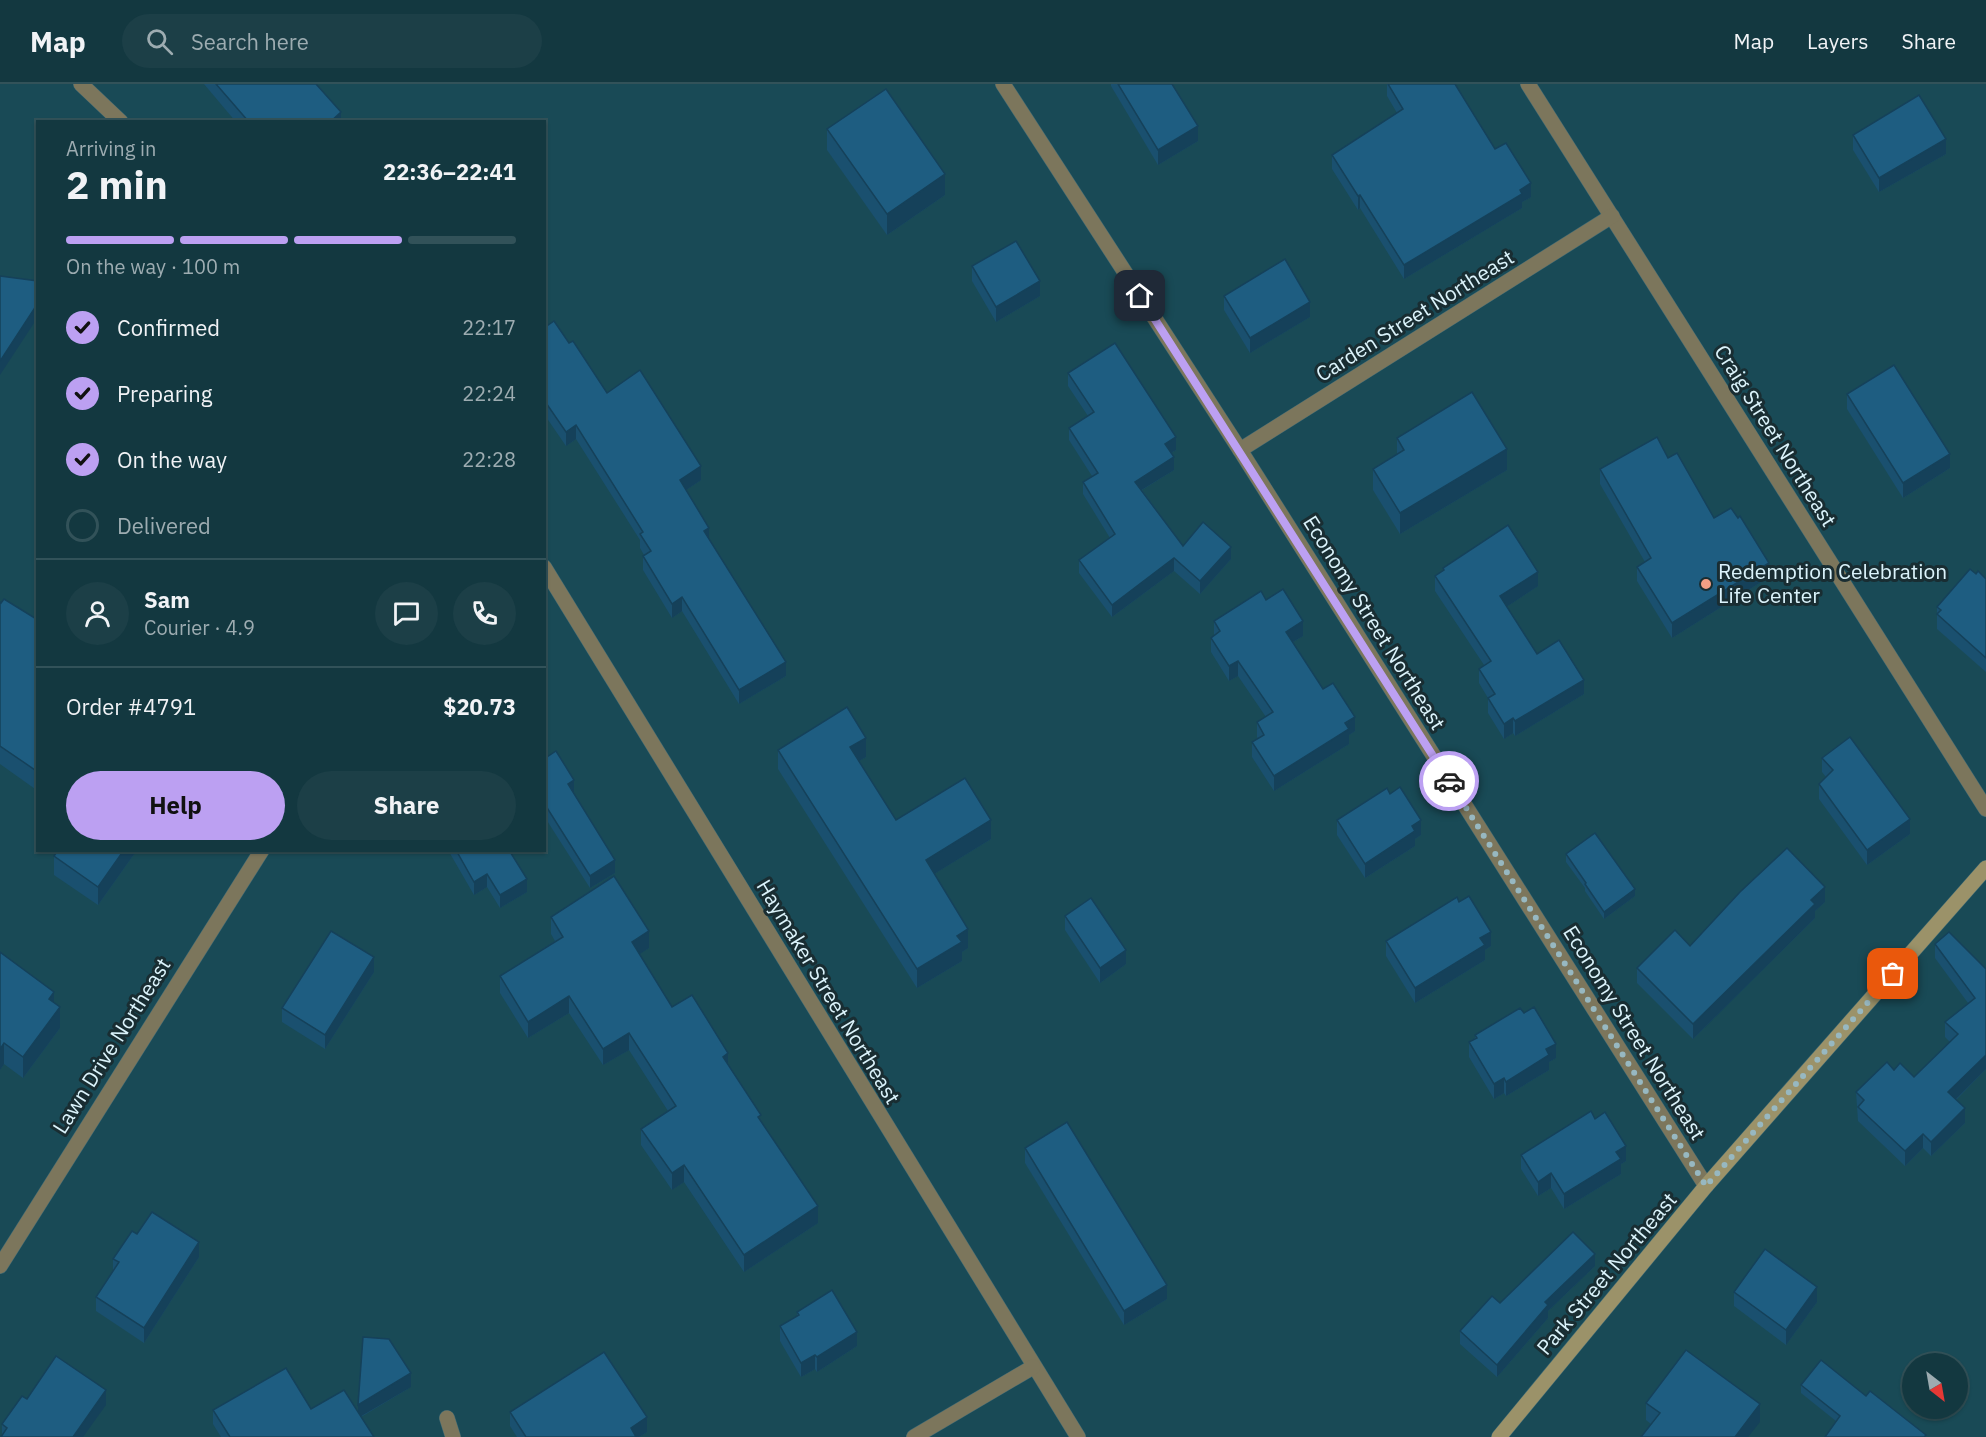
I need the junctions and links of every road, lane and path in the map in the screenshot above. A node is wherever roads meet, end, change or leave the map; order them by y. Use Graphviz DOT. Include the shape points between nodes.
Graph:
graph roads {
  1 [pos="81,84"];
  2 [pos="1003,84"];
  3 [pos="1528,84"];
  4 [pos="119,120"];
  5 [pos="1612,216"];
  6 [pos="1240,450"];
  7 [pos="546,570"];
  8 [pos="1986,810"];
  9 [pos="261,852"];
  10 [pos="1986,868"];
  11 [pos="1706,1186"];
  12 [pos="0,1266"];
  13 [pos="1033,1367"];
  14 [pos="447,1418"];
  15 [pos="453,1437"];
  16 [pos="914,1437"];
  17 [pos="1078,1437"];
  18 [pos="1499,1437"];
  1 -- 4 [label="street"];
  2 -- 6 [label="street, Economy Street Northeast"];
  3 -- 5 [label="street, Craig Street Northeast"];
  5 -- 6 [label="street, Carden Street Northeast"];
  5 -- 8 [label="street, Craig Street Northeast"];
  6 -- 11 [label="street, Economy Street Northeast"];
  7 -- 13 [label="street, Haymaker Street Northeast"];
  9 -- 12 [label="street, Lawn Drive Northeast"];
  10 -- 11 [label="street, Park Street Northeast"];
  11 -- 18 [label="street, Park Street Northeast"];
  13 -- 16 [label="street"];
  13 -- 17 [label="street, Haymaker Street Northeast"];
  14 -- 15 [label="street"];
}
